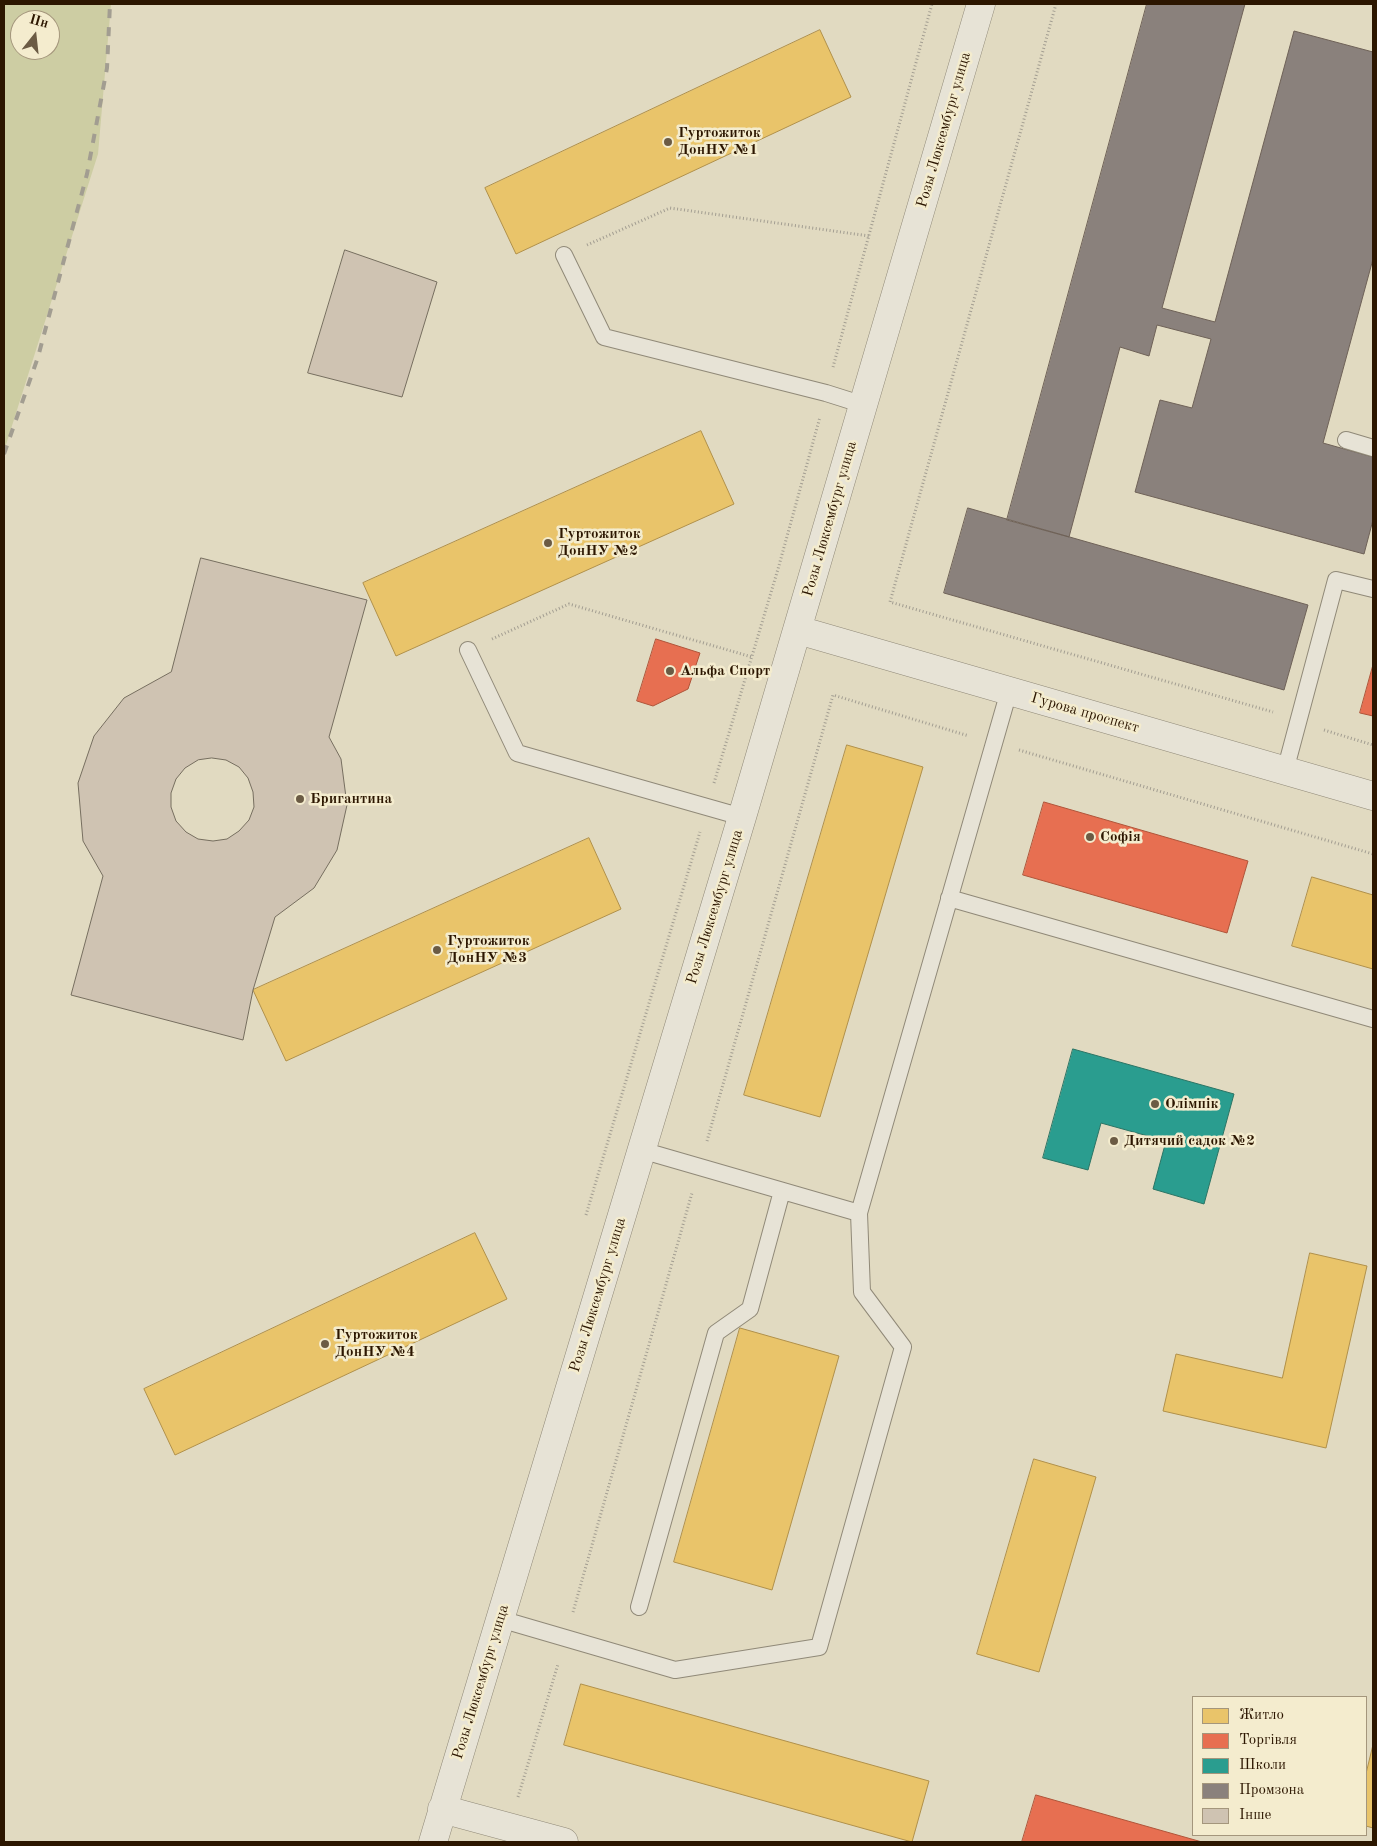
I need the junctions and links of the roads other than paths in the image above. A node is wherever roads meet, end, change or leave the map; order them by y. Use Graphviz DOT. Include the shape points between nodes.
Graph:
graph roads {
  1 [pos="981,4"];
  2 [pos="564,255"];
  3 [pos="864,405"];
  4 [pos="1346,440"];
  5 [pos="1373,448"];
  6 [pos="1373,589"];
  7 [pos="798,630"];
  8 [pos="468,650"];
  9 [pos="1009,691"];
  10 [pos="1285,771"];
  11 [pos="1373,796"];
  12 [pos="742,817"];
  13 [pos="949,898"];
  14 [pos="1373,1019"];
  15 [pos="641,1150"];
  16 [pos="782,1191"];
  17 [pos="859,1213"];
  18 [pos="639,1607"];
  19 [pos="500,1620"];
  20 [pos="442,1808"];
  21 [pos="433,1842"];
  22 [pos="564,1842"];
  1 -- 3 [label="street, Розы Люксембург улица"];
  2 -- 3 [label="lane" via="604,337"];
  3 -- 7 [label="street, Розы Люксембург улица"];
  4 -- 5 [label="lane"];
  6 -- 10 [label="lane" via="1336,580"];
  7 -- 9 [label="street, Гурова проспект"];
  7 -- 12 [label="street, Розы Люксембург улица"];
  8 -- 12 [label="lane" via="517,753"];
  9 -- 10 [label="street, Гурова проспект"];
  9 -- 13 [label="lane"];
  10 -- 11 [label="street, Гурова проспект"];
  12 -- 15 [label="street, Розы Люксембург улица"];
  13 -- 14 [label="lane"];
  13 -- 17 [label="lane"];
  15 -- 16 [label="lane"];
  15 -- 19 [label="street, Розы Люксембург улица"];
  16 -- 17 [label="lane"];
  16 -- 18 [label="lane" via="750,1308 716,1333"];
  17 -- 19 [label="lane" via="862,1292 903,1347 819,1648 675,1670"];
  19 -- 20 [label="street, Розы Люксембург улица"];
  20 -- 21 [label="street, Розы Люксембург улица"];
  20 -- 22 [label="street"];
}
